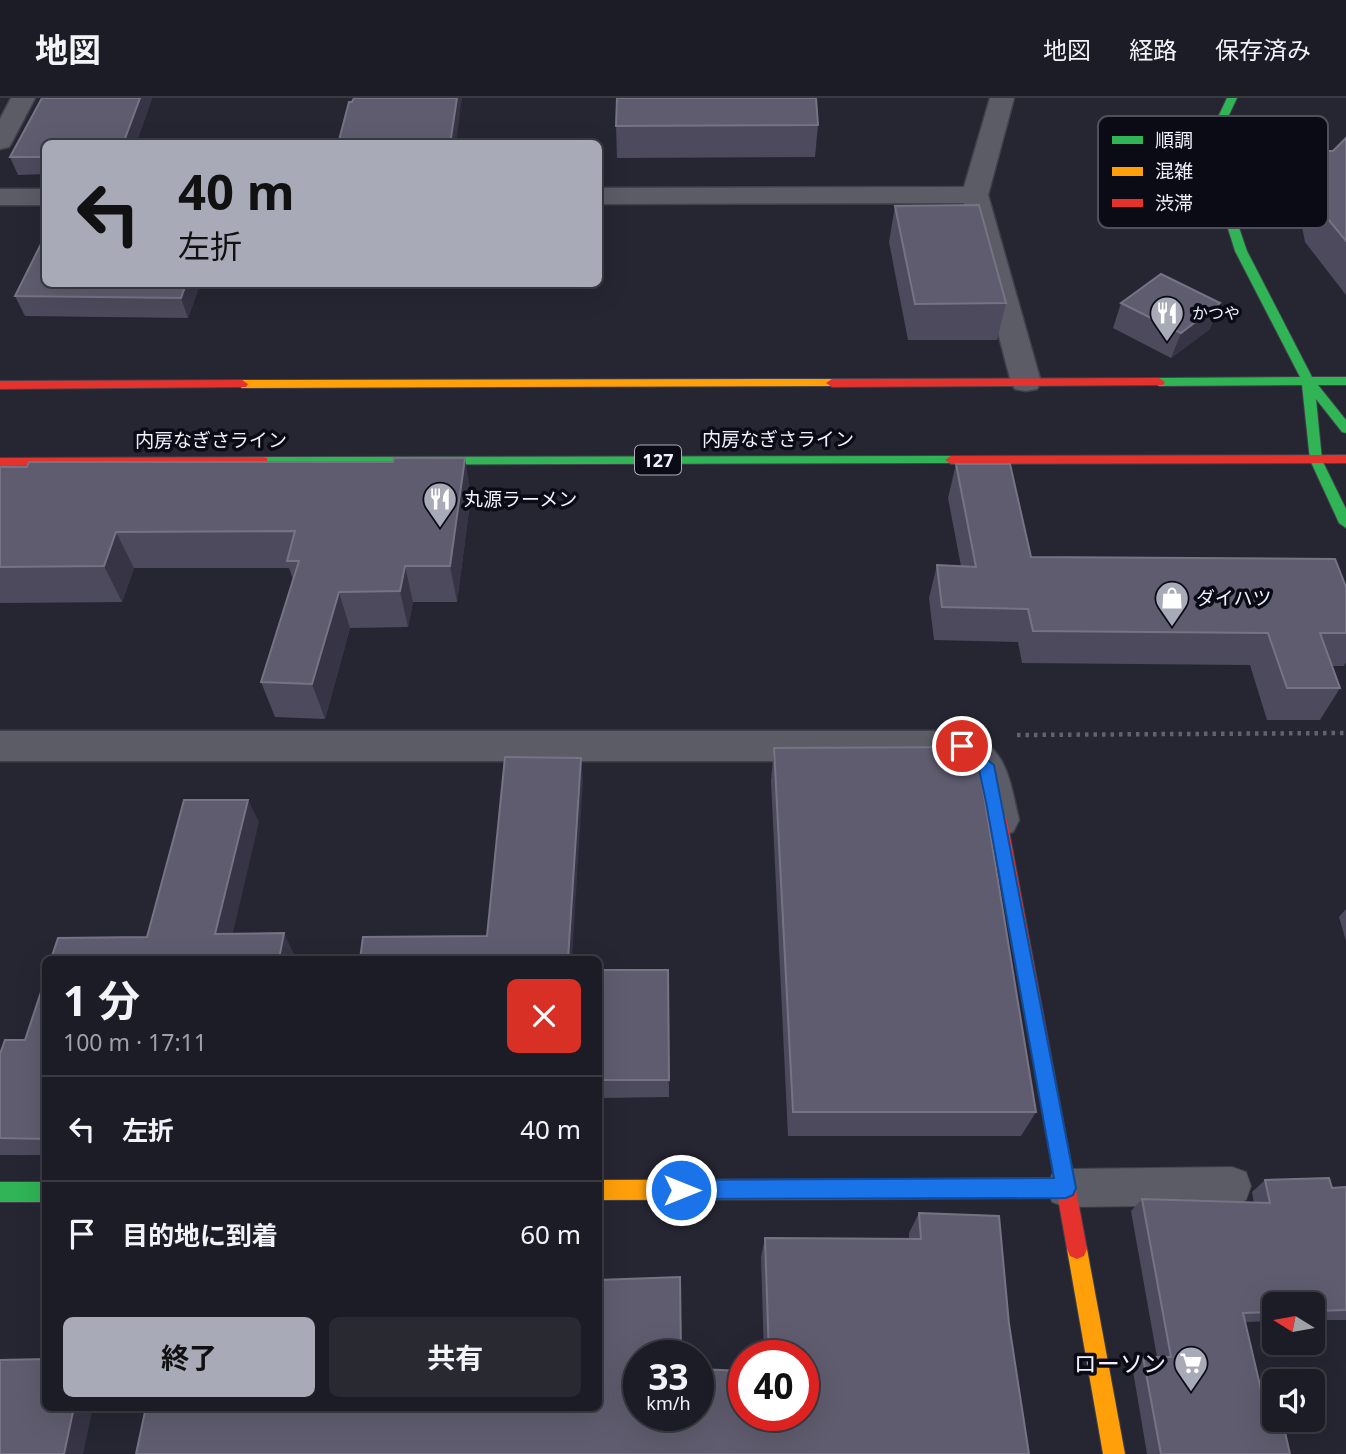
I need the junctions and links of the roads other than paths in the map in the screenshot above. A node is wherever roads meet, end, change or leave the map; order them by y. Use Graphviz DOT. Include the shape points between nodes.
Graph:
graph roads {
  1 [pos="23,98"];
  2 [pos="1002,98"];
  3 [pos="1232,98"];
  4 [pos="1224,116"];
  5 [pos="0,142"];
  6 [pos="975,195"];
  7 [pos="602,196"];
  8 [pos="0,197"];
  9 [pos="42,197"];
  10 [pos="1233,228"];
  11 [pos="1308,381"];
  12 [pos="1346,381"];
  13 [pos="1026,382"];
  14 [pos="0,386"];
  15 [pos="1346,429"];
  16 [pos="1346,459"];
  17 [pos="1316,460"];
  18 [pos="0,462"];
  19 [pos="1346,523"];
  20 [pos="0,746"];
  21 [pos="999,820"];
  22 [pos="1232,1186"];
  23 [pos="1066,1188"];
  24 [pos="602,1190"];
  25 [pos="0,1192"];
  26 [pos="42,1192"];
  27 [pos="1114,1454"];
  1 -- 5 [label="street"];
  2 -- 6 [label="street"];
  3 -- 4 [label="main road"];
  6 -- 7 [label="street"];
  6 -- 13 [label="street"];
  8 -- 9 [label="street"];
  10 -- 11 [label="main road"];
  11 -- 12 [label="main road"];
  11 -- 13 [label="main road"];
  11 -- 15 [label="main road"];
  11 -- 17 [label="main road"];
  13 -- 14 [label="main road"];
  16 -- 17 [label="main road, 内房なぎさライン / 127"];
  17 -- 18 [label="main road, 内房なぎさライン / 127"];
  17 -- 19 [label="main road"];
  20 -- 21 [label="street" via="962,746 986,765"];
  21 -- 23 [label="main road"];
  22 -- 23 [label="lane"];
  23 -- 24 [label="main road"];
  23 -- 27 [label="main road"];
  25 -- 26 [label="main road"];
}
